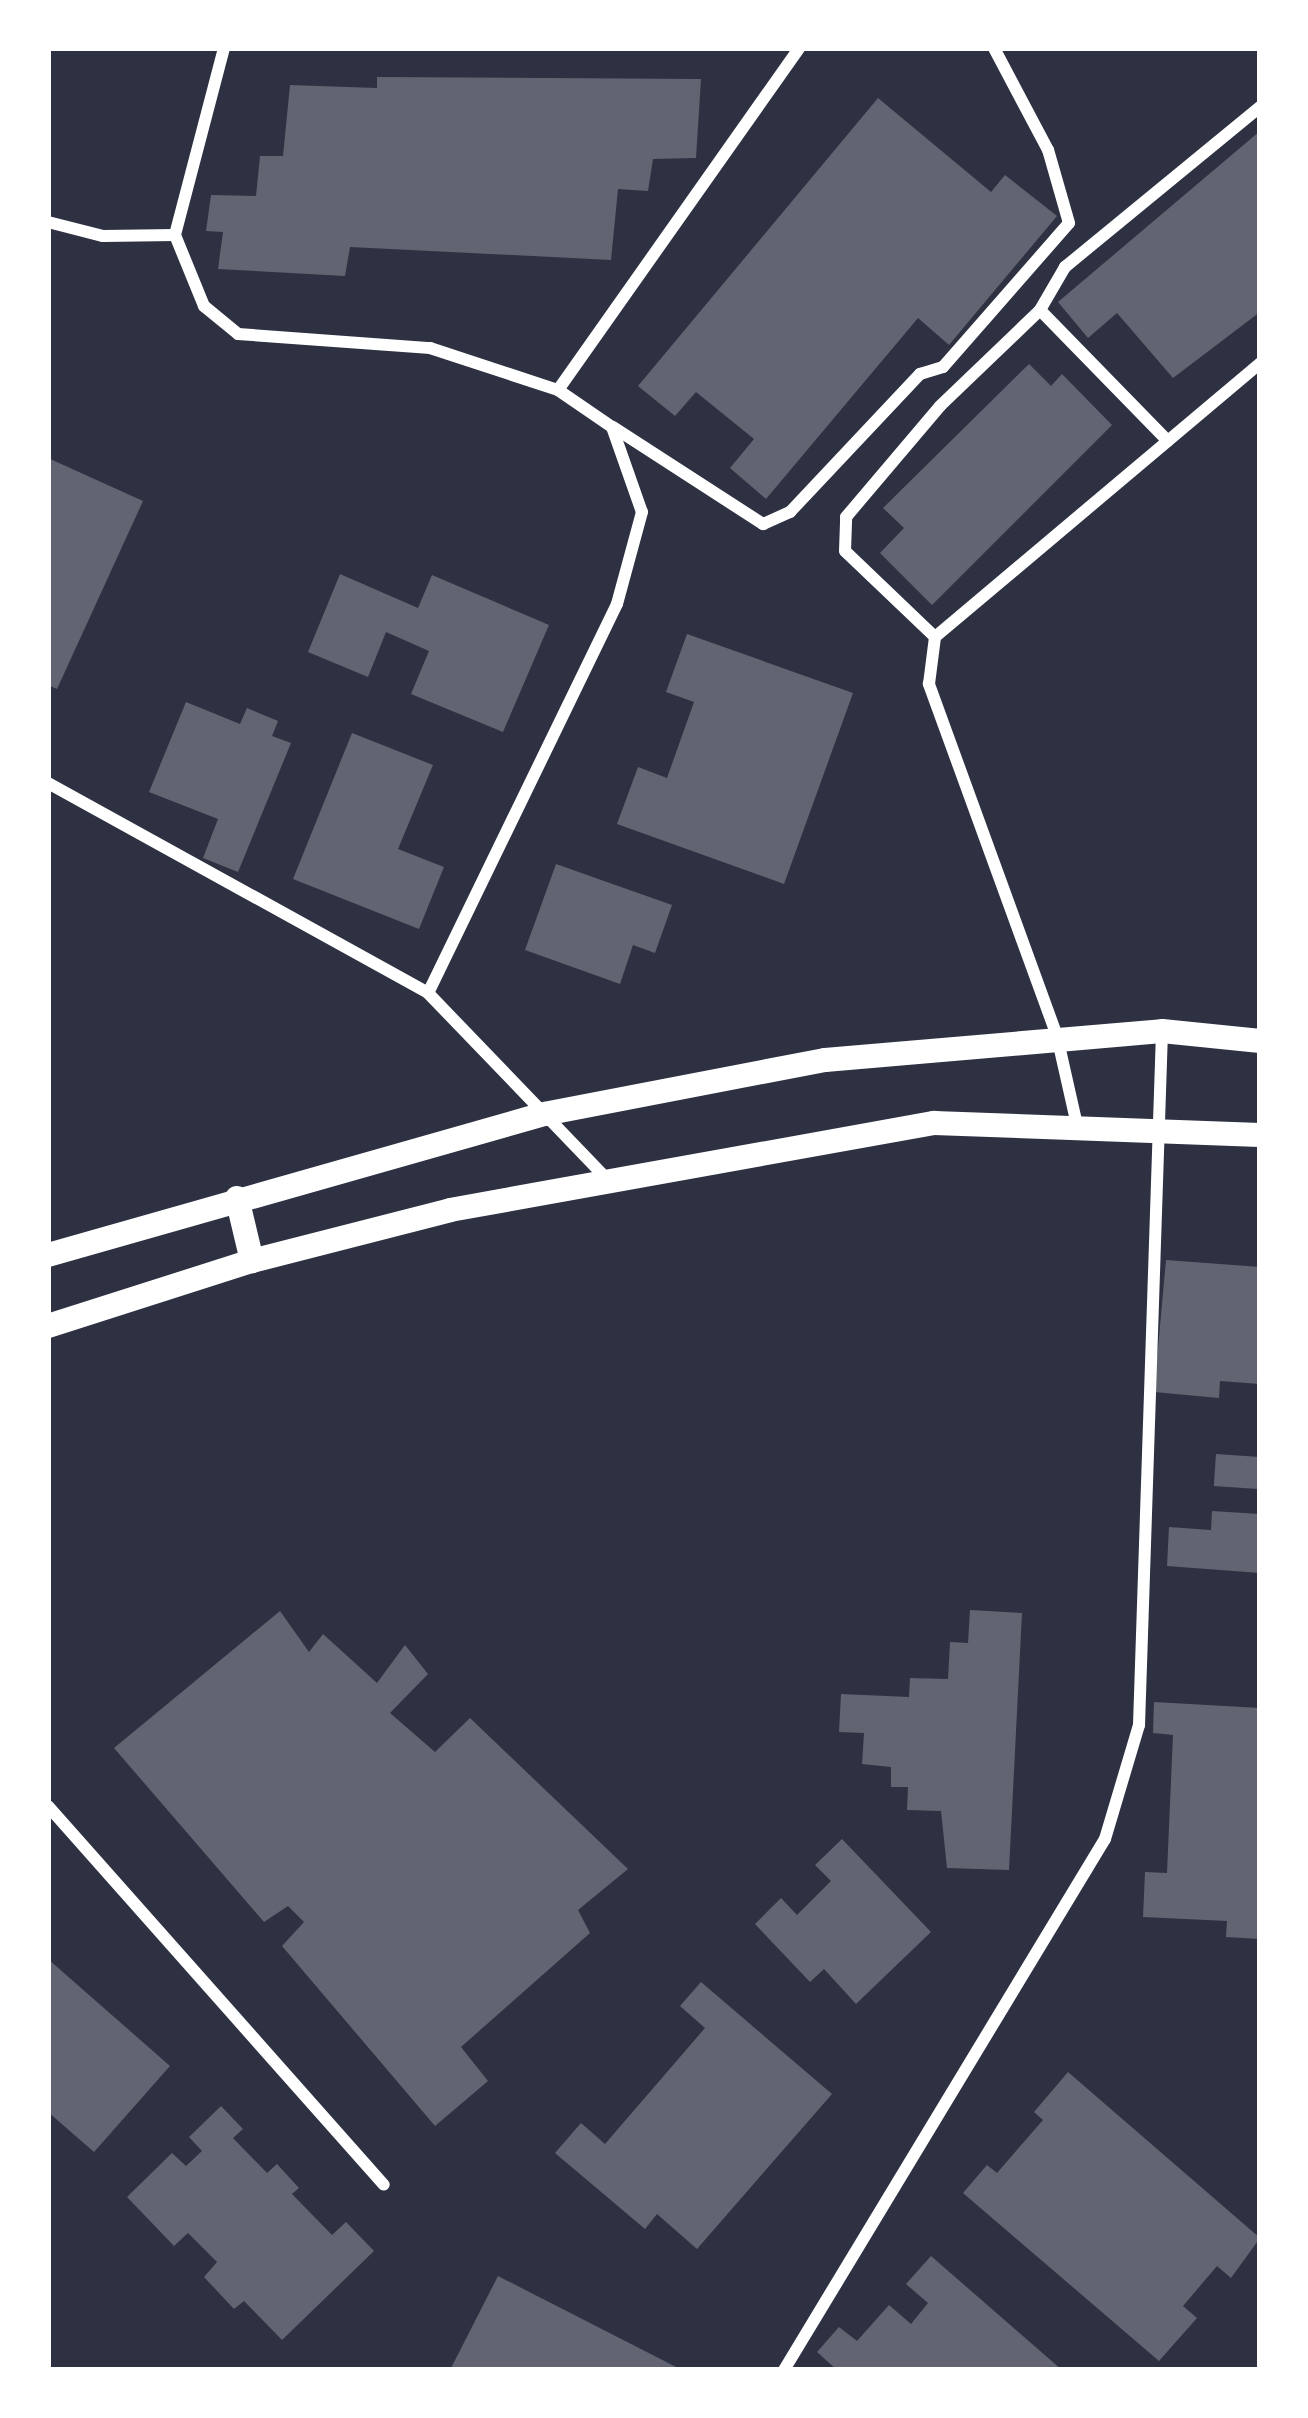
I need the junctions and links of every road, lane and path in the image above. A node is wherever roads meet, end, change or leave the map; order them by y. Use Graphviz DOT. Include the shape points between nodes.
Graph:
graph roads {
  1 [pos="224,48"];
  2 [pos="799,48"];
  3 [pos="994,48"];
  4 [pos="1260,107"];
  5 [pos="48,222"];
  6 [pos="175,235"];
  7 [pos="1040,310"];
  8 [pos="1260,363"];
  9 [pos="557,390"];
  10 [pos="612,427"];
  11 [pos="1168,441"];
  12 [pos="935,637"];
  13 [pos="48,783"];
  14 [pos="428,994"];
  15 [pos="1162,1031"];
  16 [pos="1057,1036"];
  17 [pos="1260,1041"];
  18 [pos="544,1114"];
  19 [pos="1077,1125"];
  20 [pos="1159,1129"];
  21 [pos="1260,1135"];
  22 [pos="614,1186"];
  23 [pos="237,1198"];
  24 [pos="48,1256"];
  25 [pos="252,1261"];
  26 [pos="48,1326"];
  27 [pos="48,1806"];
  28 [pos="383,2185"];
  29 [pos="784,2370"];
  1 -- 6 [label="street"];
  2 -- 9 [label="street"];
  3 -- 10 [label="street" via="1048,150 1069,223 943,367 920,374 790,512 763,524"];
  4 -- 7 [label="street" via="1064,267"];
  5 -- 6 [label="street" via="103,236"];
  6 -- 9 [label="street" via="204,306 238,334 430,348"];
  7 -- 11 [label="street"];
  7 -- 12 [label="street" via="940,406 847,517 845,551"];
  8 -- 11 [label="street"];
  9 -- 10 [label="street"];
  10 -- 14 [label="street" via="642,512 634,560"];
  11 -- 12 [label="street"];
  12 -- 16 [label="street" via="928,685"];
  13 -- 14 [label="street"];
  14 -- 18 [label="street"];
  15 -- 16 [label="main road"];
  15 -- 17 [label="main road"];
  15 -- 20 [label="street"];
  16 -- 18 [label="main road" via="825,1060"];
  16 -- 19 [label="street"];
  18 -- 22 [label="street"];
  18 -- 23 [label="main road"];
  19 -- 20 [label="main road"];
  19 -- 22 [label="main road" via="934,1123"];
  20 -- 21 [label="main road"];
  20 -- 29 [label="street" via="1139,1725 1112,1816"];
  22 -- 25 [label="main road" via="450,1210"];
  23 -- 24 [label="main road"];
  23 -- 25 [label="main road"];
  25 -- 26 [label="main road"];
  27 -- 28 [label="street"];
}
